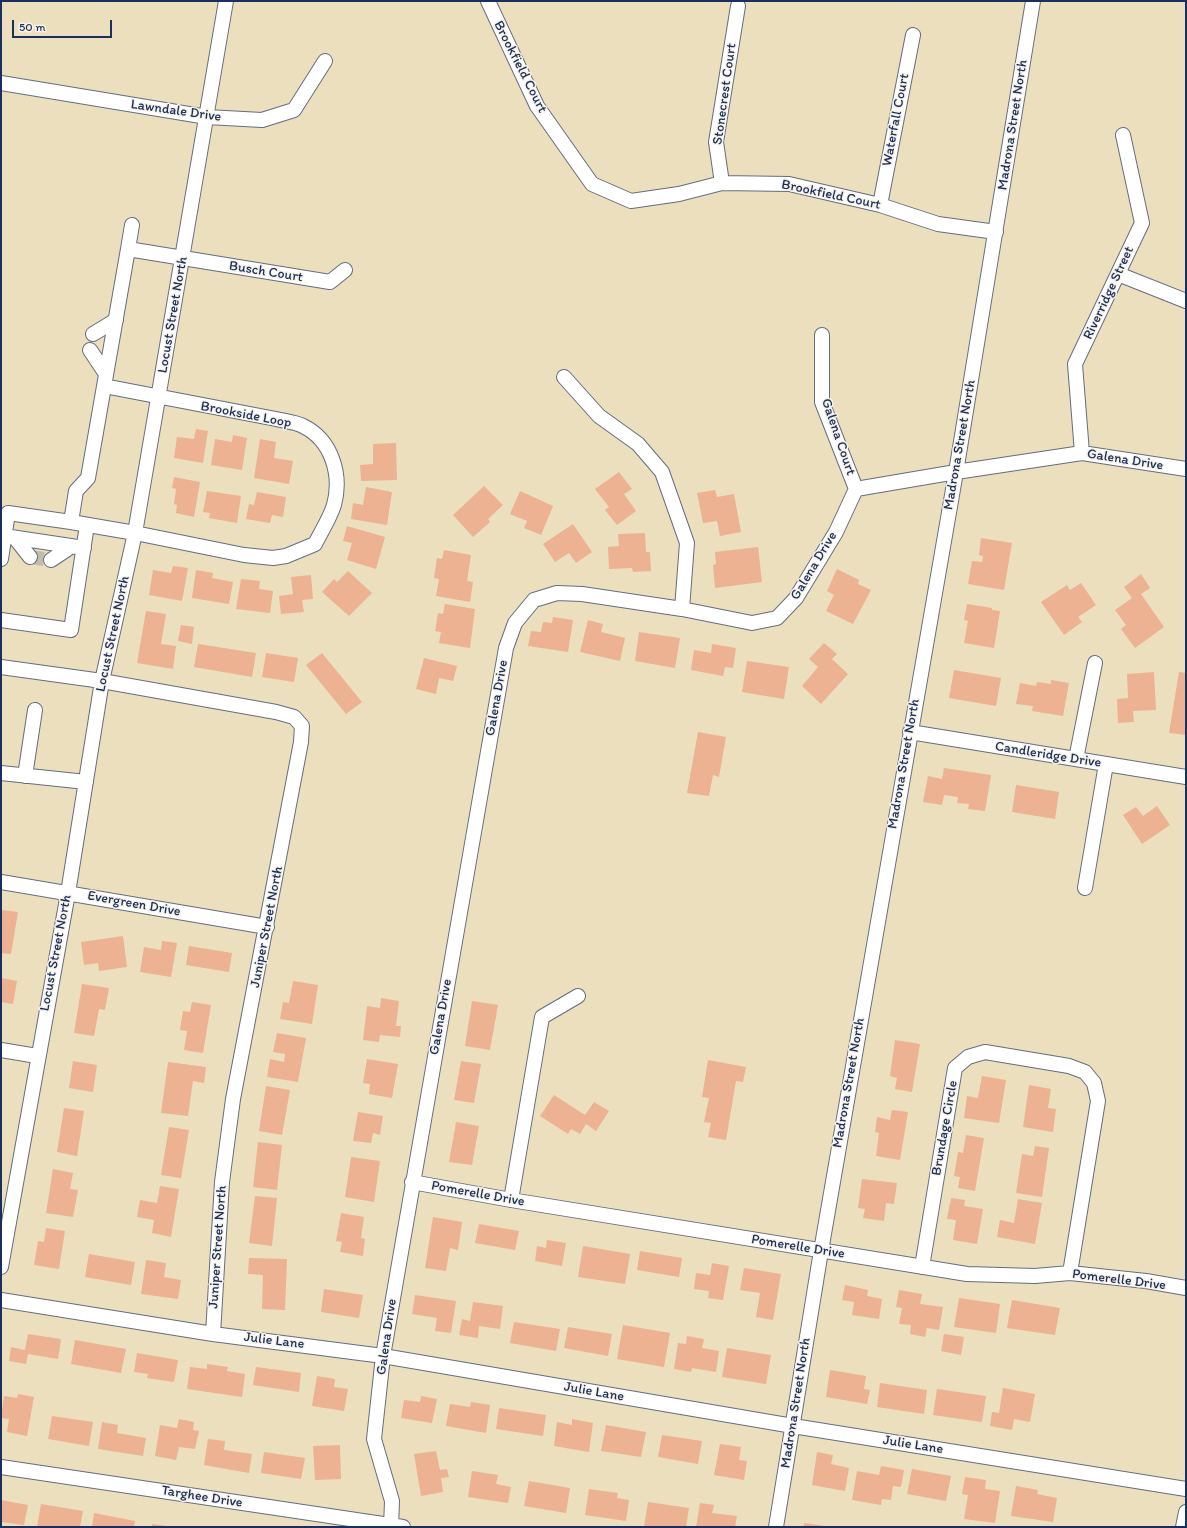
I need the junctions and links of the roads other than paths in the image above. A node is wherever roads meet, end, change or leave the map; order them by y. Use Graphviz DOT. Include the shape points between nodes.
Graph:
graph roads {
  1 [pos="226,1"];
  2 [pos="488,1"];
  3 [pos="1033,1"];
  4 [pos="738,6"];
  5 [pos="913,35"];
  6 [pos="324,61"];
  7 [pos="1,83"];
  8 [pos="206,117"];
  9 [pos="1123,135"];
  10 [pos="722,183"];
  11 [pos="880,205"];
  12 [pos="132,225"];
  13 [pos="996,232"];
  14 [pos="128,249"];
  15 [pos="182,259"];
  16 [pos="345,270"];
  17 [pos="1118,274"];
  18 [pos="1186,301"];
  19 [pos="116,320"];
  20 [pos="93,334"];
  21 [pos="822,335"];
  22 [pos="90,350"];
  23 [pos="564,377"];
  24 [pos="105,380"];
  25 [pos="159,397"];
  26 [pos="1082,453"];
  27 [pos="1186,469"];
  28 [pos="956,472"];
  29 [pos="856,489"];
  30 [pos="71,522"];
  31 [pos="87,525"];
  32 [pos="136,533"];
  33 [pos="10,537"];
  34 [pos="78,547"];
  35 [pos="30,557"];
  36 [pos="1,559"];
  37 [pos="51,560"];
  38 [pos="682,609"];
  39 [pos="1,620"];
  40 [pos="1095,663"];
  41 [pos="1,667"];
  42 [pos="102,681"];
  43 [pos="35,710"];
  44 [pos="910,732"];
  45 [pos="1076,759"];
  46 [pos="1106,764"];
  47 [pos="1,773"];
  48 [pos="25,776"];
  49 [pos="1186,778"];
  50 [pos="86,782"];
  51 [pos="1,882"];
  52 [pos="1085,888"];
  53 [pos="68,893"];
  54 [pos="267,927"];
  55 [pos="578,996"];
  56 [pos="1,1050"];
  57 [pos="37,1056"];
  58 [pos="412,1182"];
  59 [pos="511,1200"];
  60 [pos="820,1251"];
  61 [pos="1,1267"];
  62 [pos="922,1267"];
  63 [pos="1070,1273"];
  64 [pos="1186,1288"];
  65 [pos="1,1300"];
  66 [pos="213,1334"];
  67 [pos="383,1356"];
  68 [pos="793,1426"];
  69 [pos="1,1467"];
  70 [pos="1186,1489"];
  71 [pos="1186,1512"];
  72 [pos="395,1526"];
  73 [pos="776,1527"];
  74 [pos="1183,1527"];
  1 -- 8 [label="street, Locust Street North"];
  2 -- 10 [label="street, Brookfield Court" via="537,106 592,184 631,201 679,194"];
  3 -- 13 [label="street, Madrona Street North"];
  4 -- 10 [label="street, Stonecrest Court" via="716,142"];
  5 -- 11 [label="street, Waterfall Court"];
  6 -- 8 [label="street, Lawndale Drive" via="294,110 262,120"];
  7 -- 8 [label="street, Lawndale Drive"];
  8 -- 15 [label="street, Locust Street North"];
  9 -- 17 [label="street, Riverridge Street" via="1142,223"];
  10 -- 11 [label="street, Brookfield Court" via="789,184"];
  11 -- 13 [label="street, Brookfield Court" via="938,224"];
  12 -- 14 [label="street"];
  13 -- 28 [label="street, Madrona Street North"];
  14 -- 15 [label="street, Busch Court"];
  14 -- 19 [label="street"];
  15 -- 16 [label="street, Busch Court" via="330,282"];
  15 -- 25 [label="street, Locust Street North"];
  17 -- 18 [label="street"];
  17 -- 26 [label="street, Riverridge Street" via="1076,364"];
  19 -- 20 [label="street"];
  19 -- 24 [label="street"];
  21 -- 29 [label="street, Galena Court" via="822,402"];
  22 -- 24 [label="street"];
  23 -- 38 [label="street" via="599,416 638,444 662,472 687,542"];
  24 -- 25 [label="street, Brookside Loop"];
  24 -- 30 [label="street" via="88,478 76,491"];
  25 -- 32 [label="street, Locust Street North"];
  25 -- 32 [label="street, Brookside Loop" via="303,426 323,442 334,460 337,485 334,506 315,544 286,556 273,558 244,555"];
  26 -- 27 [label="street, Galena Drive"];
  26 -- 28 [label="street, Galena Drive"];
  28 -- 29 [label="street, Galena Drive"];
  28 -- 44 [label="street, Madrona Street North"];
  29 -- 38 [label="street, Galena Drive" via="836,532 796,598 777,618 752,623"];
  30 -- 31 [label="street, Brookside Loop"];
  30 -- 33 [label="street, Brookside Loop" via="8,513"];
  31 -- 32 [label="street, Brookside Loop"];
  31 -- 34 [label="street"];
  32 -- 42 [label="street, Locust Street North"];
  33 -- 34 [label="street"];
  33 -- 35 [label="street"];
  33 -- 36 [label="street"];
  34 -- 37 [label="street"];
  34 -- 39 [label="street" via="71,630"];
  38 -- 58 [label="street, Galena Drive" via="582,594 557,593 534,600 515,623 506,648"];
  40 -- 45 [label="street"];
  41 -- 42 [label="street"];
  42 -- 50 [label="street, Locust Street North"];
  42 -- 54 [label="street, Juniper Street North" via="276,712 294,717 302,726"];
  43 -- 48 [label="street"];
  44 -- 45 [label="street, Candleridge Drive"];
  44 -- 60 [label="street, Madrona Street North"];
  45 -- 46 [label="street, Candleridge Drive"];
  46 -- 49 [label="street, Candleridge Drive"];
  46 -- 52 [label="street"];
  47 -- 48 [label="street"];
  48 -- 50 [label="street"];
  50 -- 53 [label="street, Locust Street North"];
  51 -- 53 [label="street, Evergreen Drive"];
  53 -- 54 [label="street, Evergreen Drive"];
  53 -- 57 [label="street, Locust Street North"];
  54 -- 66 [label="street, Juniper Street North" via="233,1099 222,1182"];
  55 -- 59 [label="street" via="542,1018"];
  56 -- 57 [label="street"];
  57 -- 61 [label="street, Locust Street North"];
  58 -- 59 [label="street, Pomerelle Drive"];
  58 -- 67 [label="street, Galena Drive"];
  59 -- 60 [label="street, Pomerelle Drive"];
  60 -- 62 [label="street, Pomerelle Drive"];
  60 -- 68 [label="street, Madrona Street North"];
  62 -- 63 [label="street, Pomerelle Drive" via="967,1274 1035,1276"];
  62 -- 63 [label="street, Brundage Circle" via="955,1068 968,1057 985,1052 1069,1066 1085,1072 1094,1083 1098,1101"];
  63 -- 64 [label="street, Pomerelle Drive"];
  65 -- 66 [label="street, Julie Lane"];
  66 -- 67 [label="street, Julie Lane"];
  67 -- 68 [label="street, Julie Lane"];
  67 -- 72 [label="street, Galena Drive" via="374,1439 392,1501"];
  68 -- 70 [label="street, Julie Lane"];
  68 -- 73 [label="street, Madrona Street North"];
  69 -- 72 [label="street, Targhee Drive"];
  71 -- 74 [label="street"];
}
